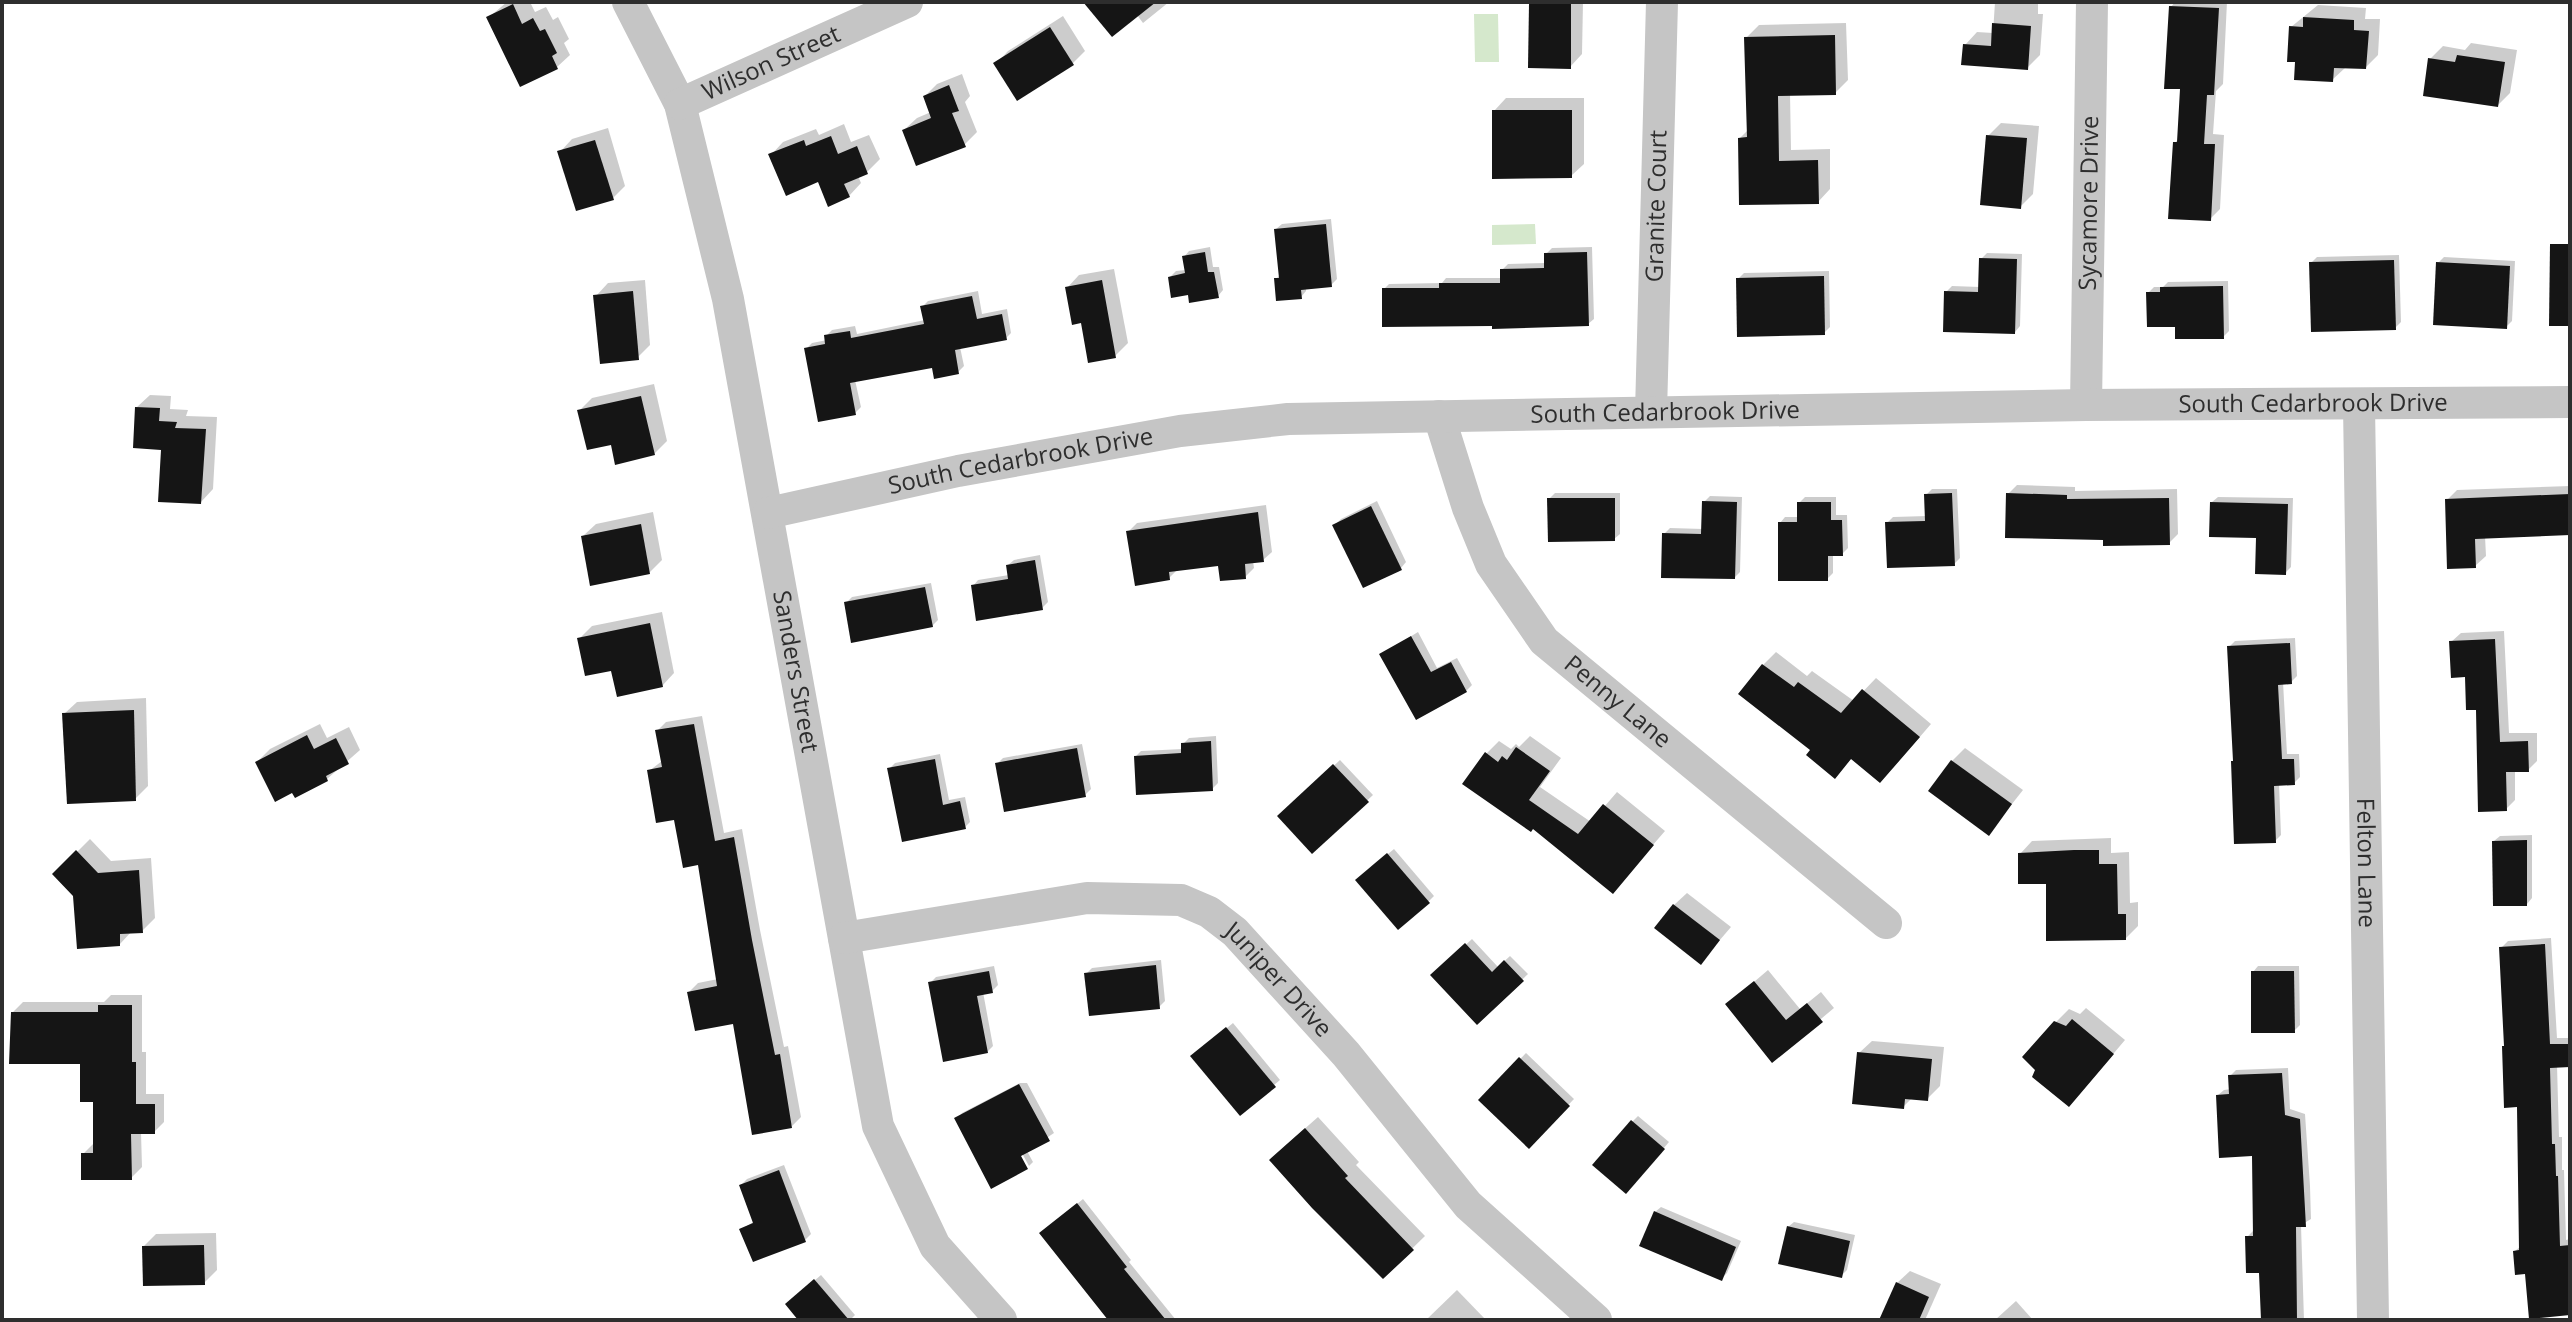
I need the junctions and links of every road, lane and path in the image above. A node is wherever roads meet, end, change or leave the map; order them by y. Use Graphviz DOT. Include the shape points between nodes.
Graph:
graph roads {
  1 [pos="628,2"];
  2 [pos="907,2"];
  3 [pos="1662,2"];
  4 [pos="2092,2"];
  5 [pos="680,104"];
  6 [pos="2570,402"];
  7 [pos="2086,405"];
  8 [pos="2359,405"];
  9 [pos="1651,412"];
  10 [pos="1439,416"];
  11 [pos="768,513"];
  12 [pos="1886,923"];
  13 [pos="844,938"];
  14 [pos="1001,1320"];
  15 [pos="1596,1320"];
  16 [pos="2373,1320"];
  1 -- 5 [label="street, Sanders Street"];
  2 -- 5 [label="street, Wilson Street"];
  3 -- 9 [label="street, Granite Court"];
  4 -- 7 [label="street, Sycamore Drive"];
  5 -- 11 [label="street, Sanders Street" via="728,299"];
  6 -- 8 [label="street, South Cedarbrook Drive"];
  7 -- 8 [label="street, South Cedarbrook Drive"];
  7 -- 9 [label="street, South Cedarbrook Drive"];
  8 -- 16 [label="street, Felton Lane"];
  9 -- 10 [label="street, South Cedarbrook Drive"];
  10 -- 11 [label="street, South Cedarbrook Drive" via="1288,419 1180,431 958,471"];
  10 -- 12 [label="street, Penny Lane" via="1491,564 1544,641"];
  11 -- 13 [label="street, Sanders Street"];
  13 -- 14 [label="street, Sanders Street" via="878,1126 935,1246"];
  13 -- 15 [label="street, Juniper Drive" via="1087,898 1181,900 1209,912 1235,932 1346,1054 1468,1205"];
}
